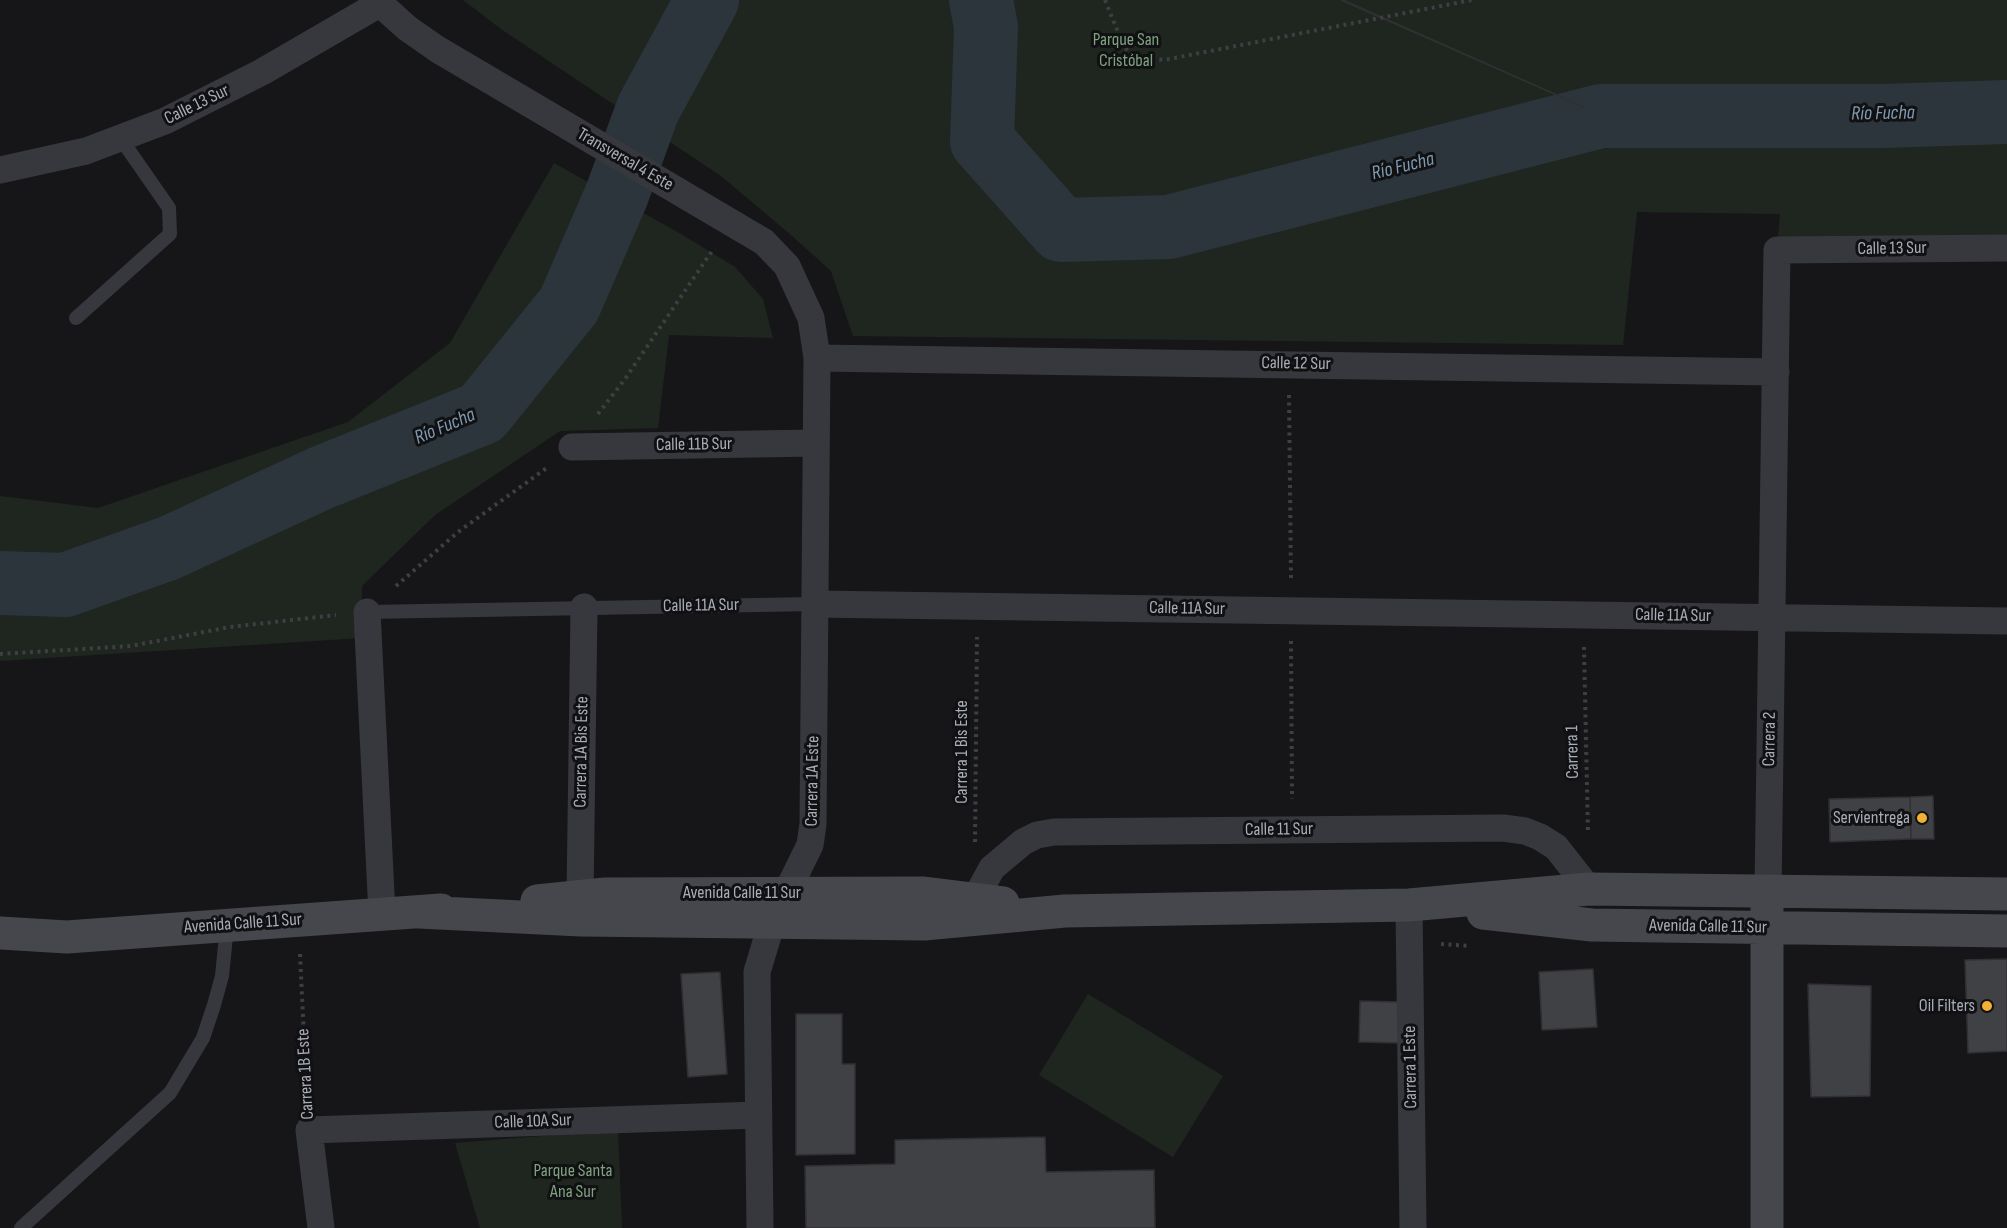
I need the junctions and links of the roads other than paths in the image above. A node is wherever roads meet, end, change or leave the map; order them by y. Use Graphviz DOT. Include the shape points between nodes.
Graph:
graph roads {
  1 [pos="377,2"];
  2 [pos="121,139"];
  3 [pos="0,170"];
  4 [pos="2007,248"];
  5 [pos="1777,250"];
  6 [pos="76,318"];
  7 [pos="817,358"];
  8 [pos="1776,372"];
  9 [pos="816,443"];
  10 [pos="572,447"];
  11 [pos="815,604"];
  12 [pos="584,607"];
  13 [pos="367,612"];
  14 [pos="1772,618"];
  15 [pos="2007,621"];
  16 [pos="1589,889"];
  17 [pos="1768,891"];
  18 [pos="788,893"];
  19 [pos="2007,894"];
  20 [pos="580,897"];
  21 [pos="975,899"];
  22 [pos="1409,905"];
  23 [pos="1065,911"];
  24 [pos="419,912"];
  25 [pos="382,914"];
  26 [pos="772,922"];
  27 [pos="227,926"];
  28 [pos="1767,928"];
  29 [pos="2007,931"];
  30 [pos="0,933"];
  31 [pos="67,937"];
  32 [pos="0,952"];
  33 [pos="758,1114"];
  34 [pos="309,1130"];
  35 [pos="21,1228"];
  36 [pos="321,1228"];
  37 [pos="760,1228"];
  38 [pos="1413,1228"];
  39 [pos="1767,1228"];
  1 -- 2 [label="street, Calle 13 Sur" via="262,72"];
  1 -- 7 [label="street, Transversal 4 Este" via="437,49 764,242 787,266 811,318"];
  2 -- 3 [label="street, Calle 13 Sur"];
  2 -- 6 [label="lane" via="169,208 170,234"];
  4 -- 5 [label="street, Calle 13 Sur"];
  5 -- 8 [label="street, Carrera 2"];
  7 -- 8 [label="street, Calle 12 Sur"];
  7 -- 9 [label="street, Carrera 1A Este"];
  8 -- 14 [label="street, Carrera 2"];
  9 -- 10 [label="street, Calle 11B Sur"];
  9 -- 11 [label="street, Carrera 1A Este"];
  11 -- 12 [label="lane, Calle 11A Sur"];
  11 -- 14 [label="street, Calle 11A Sur"];
  11 -- 18 [label="street, Carrera 1A Este" via="813,833"];
  12 -- 13 [label="lane, Calle 11A Sur"];
  12 -- 20 [label="street, Carrera 1A Bis Este"];
  13 -- 25 [label="street"];
  14 -- 15 [label="street, Calle 11A Sur"];
  14 -- 17 [label="street, Carrera 2"];
  16 -- 17 [label="main road, Avenida Calle 11 Sur"];
  16 -- 21 [label="street, Calle 11 Sur" via="1556,847 1525,831 1503,828 1054,832 1023,842 992,868"];
  16 -- 22 [label="main road, Avenida Calle 11 Sur"];
  17 -- 19 [label="main road, Avenida Calle 11 Sur"];
  17 -- 28 [label="main road, Carrera 2"];
  18 -- 20 [label="main road, Avenida Calle 11 Sur"];
  18 -- 21 [label="main road, Avenida Calle 11 Sur" via="922,893"];
  18 -- 26 [label="street, Carrera 1A Este"];
  20 -- 24 [label="main road, Avenida Calle 11 Sur"];
  21 -- 23 [label="main road, Avenida Calle 11 Sur"];
  22 -- 23 [label="main road, Avenida Calle 11 Sur"];
  22 -- 28 [label="main road, Avenida Calle 11 Sur" via="1592,925"];
  22 -- 38 [label="street, Carrera 1 Este"];
  23 -- 26 [label="main road, Avenida Calle 11 Sur" via="924,924"];
  24 -- 25 [label="main road, Avenida Calle 11 Sur"];
  24 -- 26 [label="main road, Avenida Calle 11 Sur" via="581,920"];
  25 -- 27 [label="main road, Avenida Calle 11 Sur"];
  26 -- 33 [label="street, Carrera 1A Este" via="757,972"];
  27 -- 31 [label="main road, Avenida Calle 11 Sur"];
  27 -- 35 [label="lane" via="222,976 203,1038 170,1093"];
  28 -- 29 [label="main road, Avenida Calle 11 Sur"];
  28 -- 39 [label="main road, Carrera 2"];
  30 -- 31 [label="main road, Avenida Calle 11 Sur"];
  31 -- 32 [label="main road, Avenida Calle 11 Sur"];
  33 -- 34 [label="street, Calle 10A Sur"];
  33 -- 37 [label="street, Carrera 1A Este"];
  34 -- 36 [label="street, Carrera 1B Este"];
}
